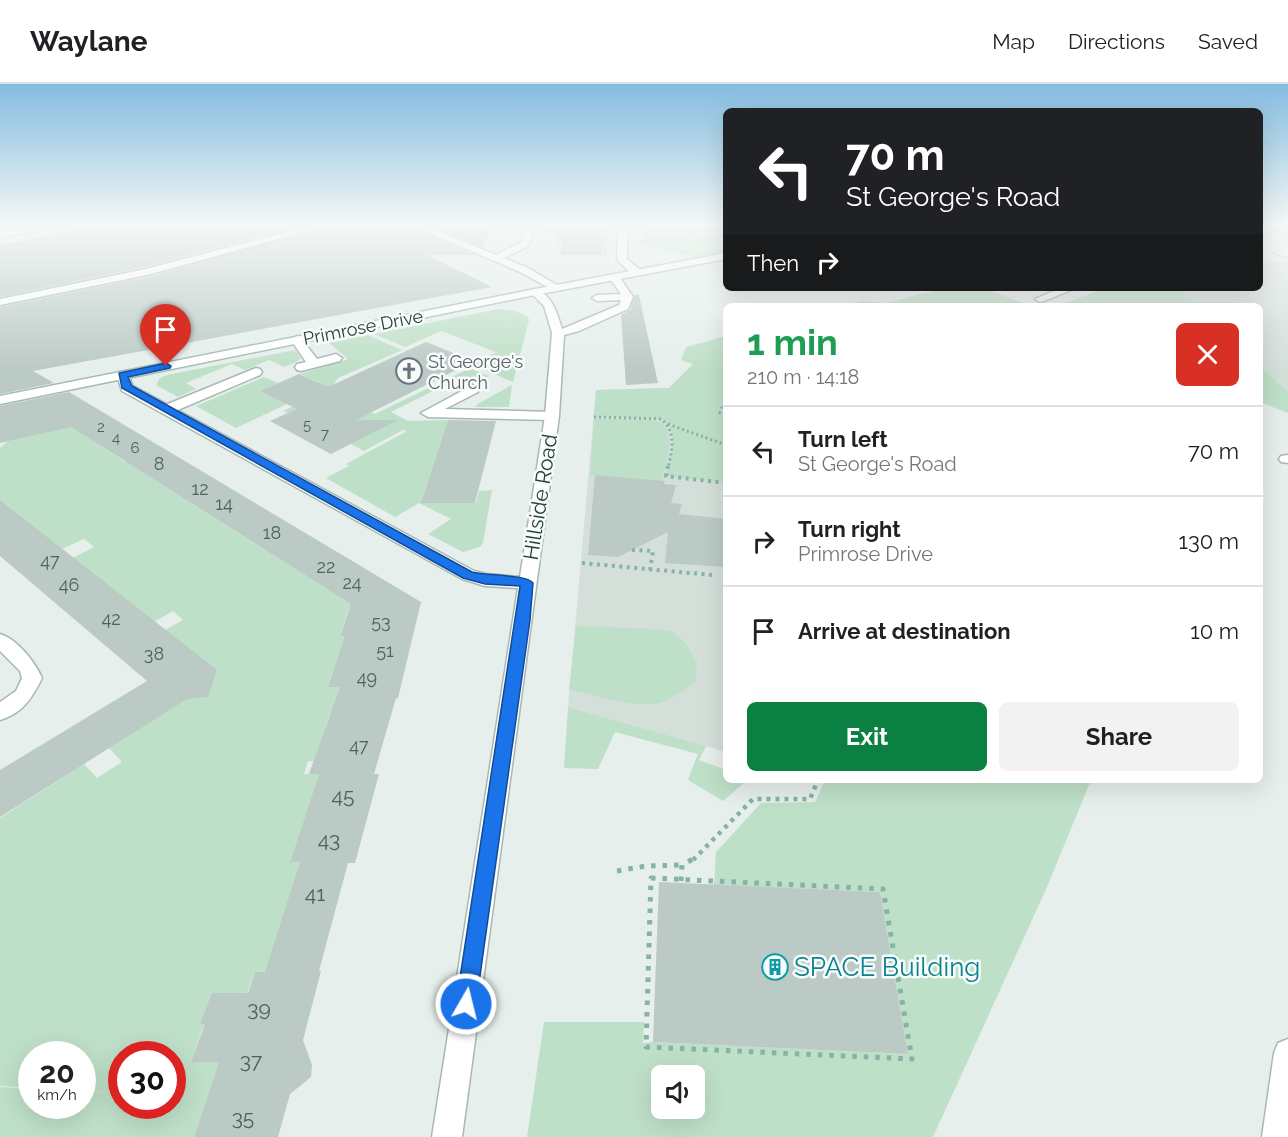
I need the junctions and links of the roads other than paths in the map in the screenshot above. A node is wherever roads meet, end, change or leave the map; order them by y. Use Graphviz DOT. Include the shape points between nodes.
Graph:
graph roads {
  1 [pos="142,273"];
  2 [pos="531,273"];
  3 [pos="631,273"];
  4 [pos="614,277"];
  5 [pos="557,288"];
  6 [pos="1063,291"];
  7 [pos="535,292"];
  8 [pos="628,297"];
  9 [pos="597,298"];
  10 [pos="1040,299"];
  11 [pos="0,302"];
  12 [pos="558,333"];
  13 [pos="297,340"];
  14 [pos="336,358"];
  15 [pos="256,372"];
  16 [pos="123,375"];
  17 [pos="473,389"];
  18 [pos="0,400"];
  19 [pos="168,409"];
  20 [pos="552,416"];
  21 [pos="527,583"];
  22 [pos="0,640"];
  23 [pos="0,712"];
  24 [pos="1288,1053"];
  25 [pos="447,1137"];
  26 [pos="1277,1137"];
  1 -- 11 [label="street"];
  2 -- 5 [label="street"];
  3 -- 4 [label="street, Primrose Drive"];
  4 -- 5 [label="street, Primrose Drive"];
  4 -- 8 [label="street"];
  5 -- 7 [label="street, Primrose Drive"];
  6 -- 10 [label="street"];
  7 -- 12 [label="street, Hillside Road" via="549,305"];
  7 -- 13 [label="street, Primrose Drive"];
  8 -- 9 [label="street"];
  8 -- 12 [label="street" via="624,307"];
  12 -- 20 [label="street, Hillside Road"];
  13 -- 14 [label="street" via="308,365"];
  13 -- 16 [label="street, Primrose Drive"];
  15 -- 19 [label="street"];
  16 -- 18 [label="street, Primrose Drive"];
  16 -- 19 [label="street" via="127,388"];
  17 -- 20 [label="street" via="428,413"];
  19 -- 21 [label="street" via="468,575"];
  20 -- 21 [label="street, Hillside Road"];
  21 -- 25 [label="street, Hillside Road"];
  22 -- 23 [label="street" via="28,668 32,678 23,696"];
  24 -- 26 [label="street"];
}
